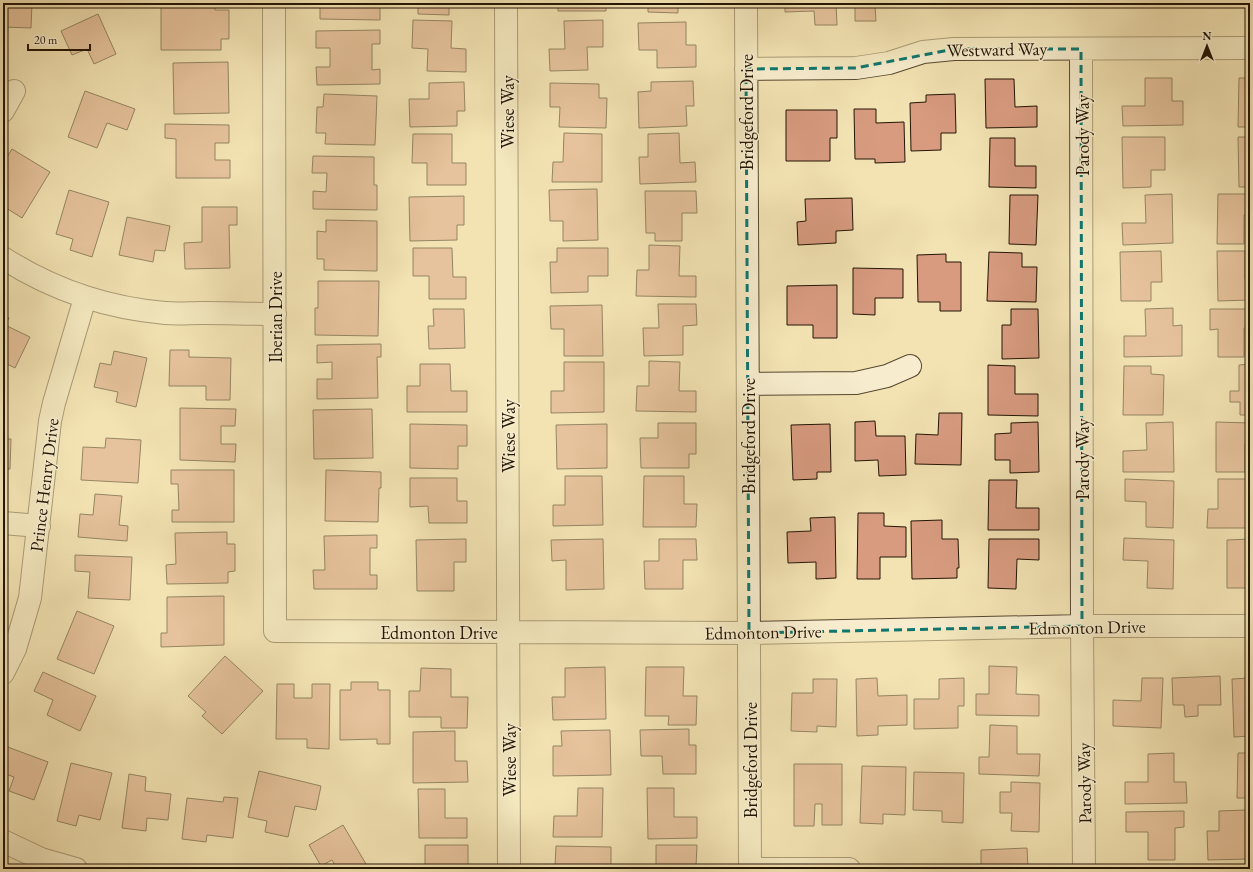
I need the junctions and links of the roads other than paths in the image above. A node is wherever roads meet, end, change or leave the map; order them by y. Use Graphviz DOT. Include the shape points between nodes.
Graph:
graph roads {
  1 [pos="274,3"];
  2 [pos="506,3"];
  3 [pos="746,3"];
  4 [pos="1250,48"];
  5 [pos="1081,49"];
  6 [pos="746,69"];
  7 [pos="14,91"];
  8 [pos="3,111"];
  9 [pos="3,258"];
  10 [pos="85,298"];
  11 [pos="274,314"];
  12 [pos="910,366"];
  13 [pos="748,384"];
  14 [pos="3,524"];
  15 [pos="39,526"];
  16 [pos="1082,626"];
  17 [pos="1250,626"];
  18 [pos="275,631"];
  19 [pos="508,632"];
  20 [pos="749,633"];
  21 [pos="3,673"];
  22 [pos="3,841"];
  23 [pos="76,869"];
  24 [pos="509,869"];
  25 [pos="750,869"];
  26 [pos="849,869"];
  27 [pos="1084,869"];
  1 -- 11 [label="street, Iberian Drive"];
  2 -- 19 [label="street, Wiese Way"];
  3 -- 6 [label="street, Bridgeford Drive"];
  4 -- 5 [label="street, Westward Way"];
  5 -- 6 [label="street, Westward Way" via="954,49 923,52 889,63 861,67"];
  5 -- 16 [label="street, Parody Way"];
  6 -- 13 [label="street, Bridgeford Drive"];
  7 -- 8 [label="street"];
  9 -- 10 [label="street" via="52,286"];
  10 -- 11 [label="street" via="132,309 167,313"];
  10 -- 15 [label="street, Prince Henry Drive" via="50,421"];
  11 -- 18 [label="street, Iberian Drive"];
  12 -- 13 [label="street" via="887,376 856,383"];
  13 -- 20 [label="street, Bridgeford Drive"];
  14 -- 15 [label="street"];
  15 -- 21 [label="street, Prince Henry Drive" via="29,604 15,649"];
  16 -- 17 [label="street, Edmonton Drive"];
  16 -- 20 [label="street, Edmonton Drive"];
  16 -- 27 [label="street, Parody Way"];
  18 -- 19 [label="street, Edmonton Drive"];
  19 -- 20 [label="street, Edmonton Drive"];
  19 -- 24 [label="street, Wiese Way"];
  20 -- 25 [label="street, Bridgeford Drive"];
  22 -- 23 [label="street" via="41,858"];
  25 -- 26 [label="street, Bridgeford Drive"];
}
